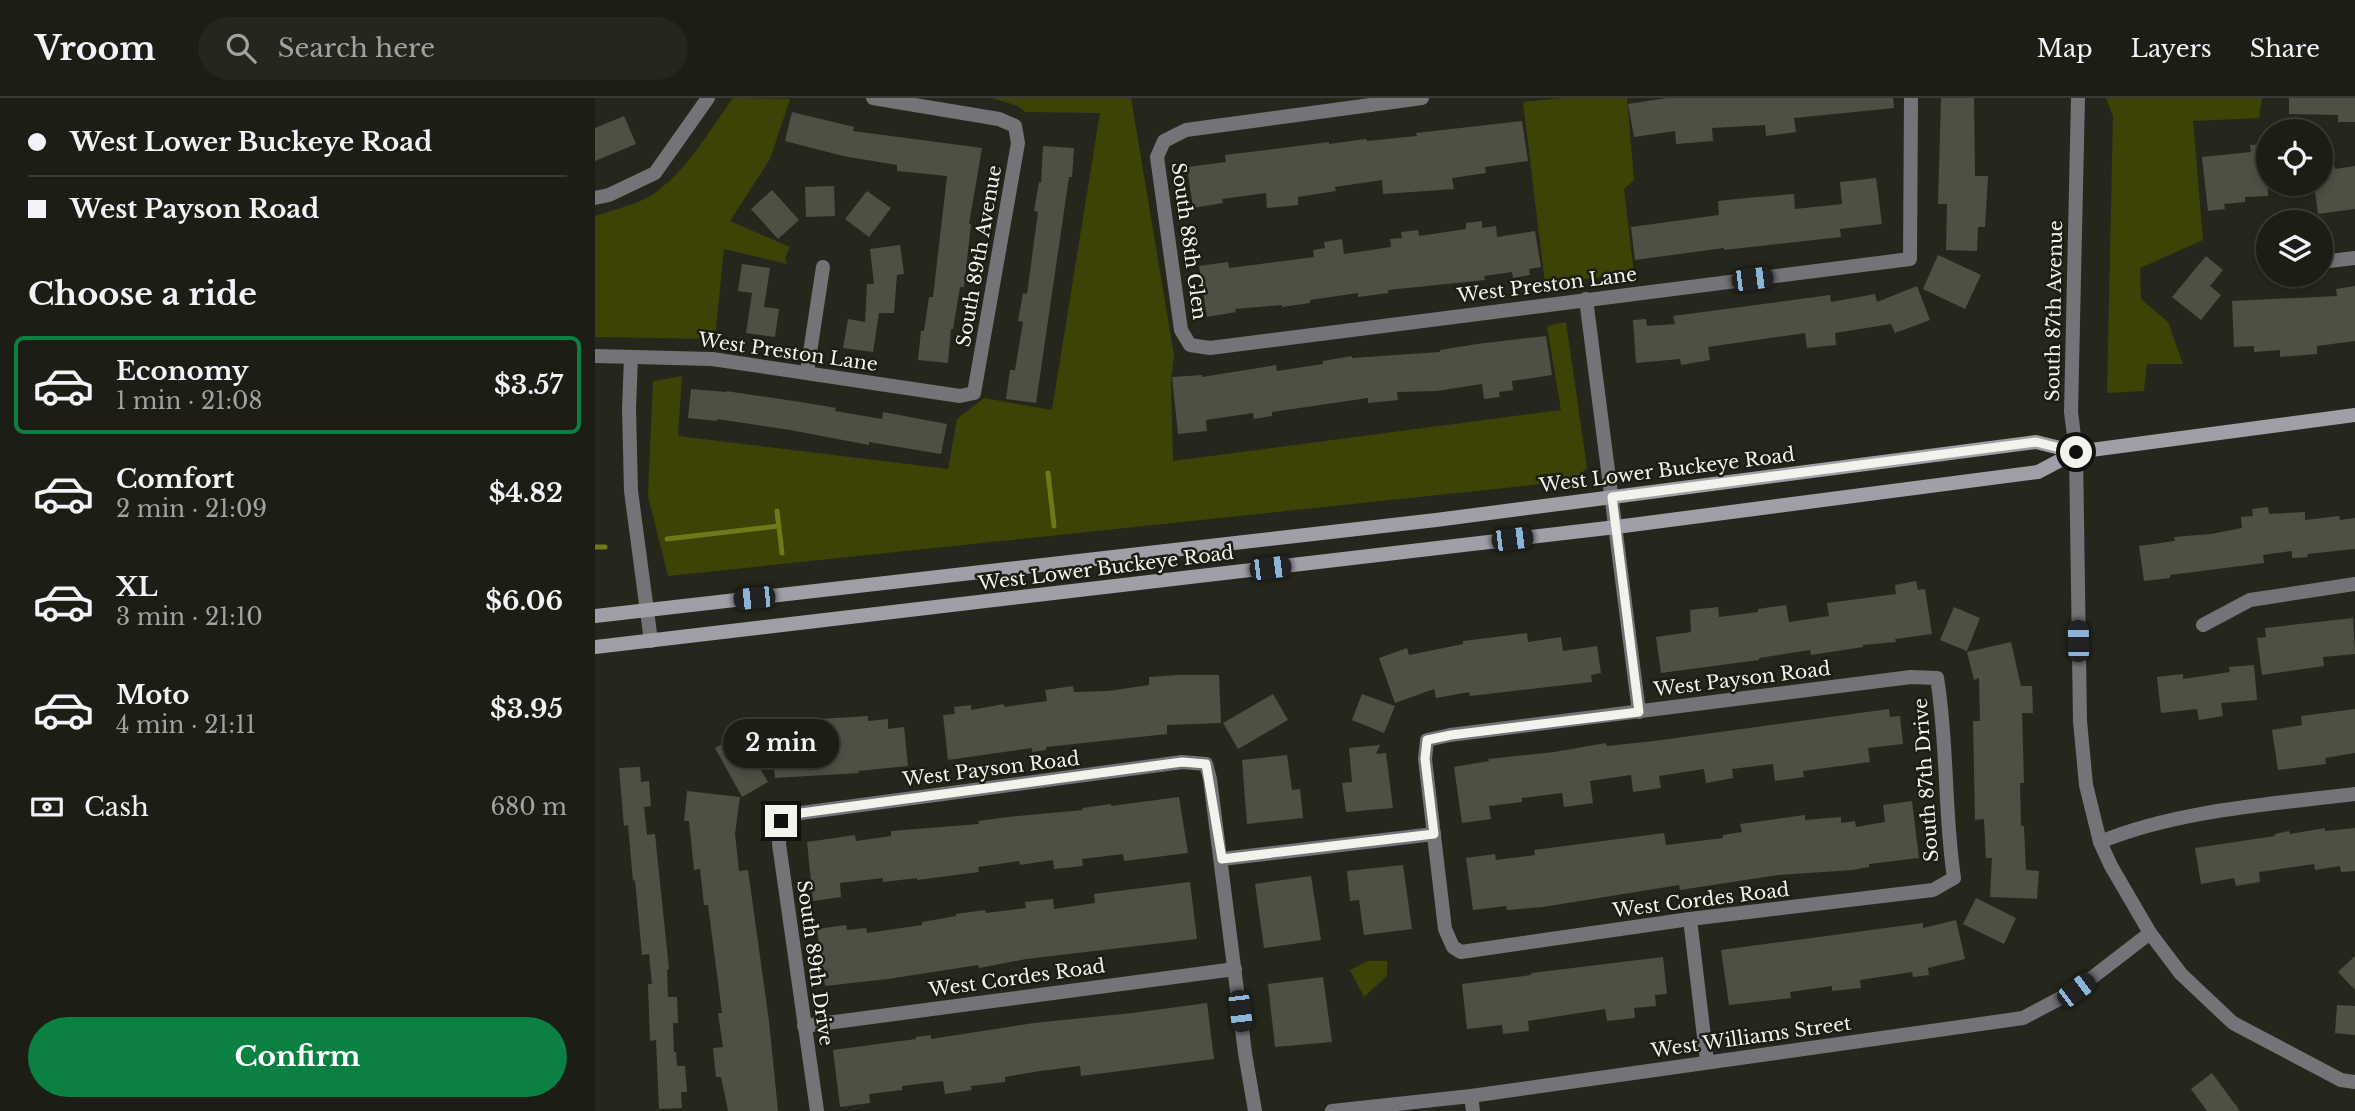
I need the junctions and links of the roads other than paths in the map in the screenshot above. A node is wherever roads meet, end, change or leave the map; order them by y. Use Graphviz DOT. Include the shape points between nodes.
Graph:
graph roads {
  1 [pos="708,98"];
  2 [pos="873,98"];
  3 [pos="1422,98"];
  4 [pos="1911,98"];
  5 [pos="2078,98"];
  6 [pos="898,100"];
  7 [pos="1355,102"];
  8 [pos="595,198"];
  9 [pos="2355,258"];
  10 [pos="2333,261"];
  11 [pos="823,267"];
  12 [pos="1585,299"];
  13 [pos="1190,345"];
  14 [pos="595,356"];
  15 [pos="631,357"];
  16 [pos="807,372"];
  17 [pos="974,393"];
  18 [pos="2355,415"];
  19 [pos="2076,452"];
  20 [pos="1612,497"];
  21 [pos="1616,527"];
  22 [pos="2355,584"];
  23 [pos="647,610"];
  24 [pos="595,616"];
  25 [pos="2203,625"];
  26 [pos="651,641"];
  27 [pos="595,647"];
  28 [pos="1937,678"];
  29 [pos="1639,712"];
  30 [pos="2355,794"];
  31 [pos="781,821"];
  32 [pos="1434,834"];
  33 [pos="2100,842"];
  34 [pos="1222,859"];
  35 [pos="1954,878"];
  36 [pos="1690,919"];
  37 [pos="2150,933"];
  38 [pos="1235,969"];
  39 [pos="804,1026"];
  40 [pos="1707,1062"];
  41 [pos="2355,1082"];
  42 [pos="1471,1096"];
  43 [pos="817,1111"];
  44 [pos="1255,1111"];
  45 [pos="1332,1111"];
  46 [pos="1473,1111"];
  1 -- 8 [label="street" via="655,173"];
  2 -- 6 [label="street"];
  3 -- 7 [label="street"];
  4 -- 12 [label="street, West Preston Lane" via="1910,259"];
  5 -- 19 [label="street, South 87th Avenue" via="2071,412"];
  6 -- 17 [label="street, South 89th Avenue" via="1015,126 1018,143"];
  7 -- 13 [label="street, South 88th Glen" via="1185,130 1164,141 1157,157 1181,330"];
  9 -- 10 [label="street"];
  11 -- 16 [label="street"];
  12 -- 13 [label="street, West Preston Lane" via="1210,348"];
  12 -- 20 [label="street"];
  14 -- 15 [label="street, West Preston Lane"];
  15 -- 16 [label="street, West Preston Lane" via="712,359"];
  15 -- 23 [label="street" via="631,491"];
  16 -- 17 [label="street, West Preston Lane" via="960,396"];
  18 -- 19 [label="main road, West Lower Buckeye Road"];
  19 -- 20 [label="main road, West Lower Buckeye Road" via="2036,442"];
  19 -- 21 [label="main road, West Lower Buckeye Road" via="2038,472"];
  19 -- 33 [label="street, South 87th Avenue" via="2080,722 2086,785"];
  20 -- 21 [label="street"];
  20 -- 23 [label="main road, West Lower Buckeye Road"];
  21 -- 26 [label="main road, West Lower Buckeye Road"];
  21 -- 29 [label="street"];
  22 -- 25 [label="street" via="2250,600"];
  23 -- 24 [label="main road, West Lower Buckeye Road"];
  23 -- 26 [label="street"];
  26 -- 27 [label="main road, West Lower Buckeye Road"];
  28 -- 29 [label="street, West Payson Road" via="1911,677"];
  28 -- 35 [label="street, South 87th Drive"];
  29 -- 32 [label="street, West Payson Road" via="1427,740"];
  30 -- 33 [label="street" via="2218,811 2123,832"];
  31 -- 34 [label="street, West Payson Road" via="801,813 1182,762 1206,764"];
  31 -- 39 [label="street, South 89th Drive" via="779,844"];
  32 -- 34 [label="street"];
  32 -- 36 [label="street, West Cordes Road" via="1445,929 1453,947 1461,952"];
  33 -- 37 [label="street, South 87th Avenue"];
  34 -- 38 [label="street"];
  35 -- 36 [label="street, West Cordes Road" via="1933,890"];
  36 -- 40 [label="street"];
  37 -- 40 [label="street, West Williams Street" via="2076,990 2023,1018"];
  37 -- 41 [label="street, South 87th Avenue" via="2181,974 2234,1023 2341,1080"];
  38 -- 39 [label="street, West Cordes Road"];
  38 -- 44 [label="street"];
  39 -- 43 [label="street, South 89th Drive"];
  40 -- 42 [label="street, West Williams Street"];
  42 -- 45 [label="street, West Williams Street"];
  42 -- 46 [label="street"];
}
